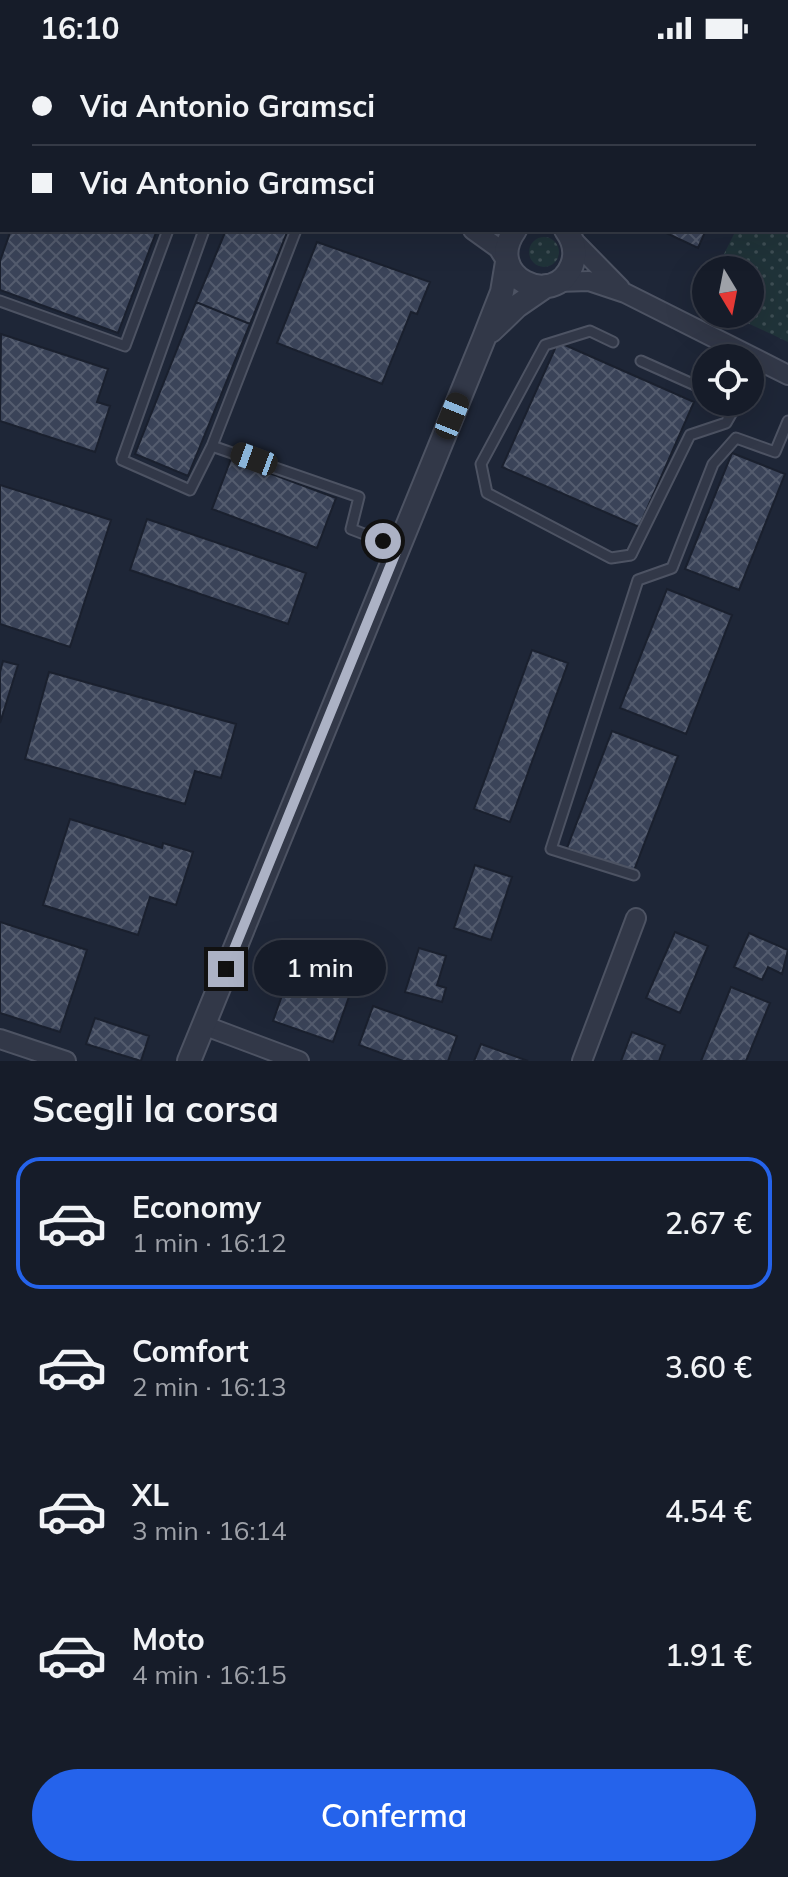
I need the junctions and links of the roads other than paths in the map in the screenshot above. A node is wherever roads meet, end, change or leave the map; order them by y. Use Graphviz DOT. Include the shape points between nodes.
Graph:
graph roads {
  1 [pos="167,232"];
  2 [pos="203,232"];
  3 [pos="295,232"];
  4 [pos="476,232"];
  5 [pos="514,232"];
  6 [pos="569,233"];
  7 [pos="507,262"];
  8 [pos="552,284"];
  9 [pos="625,293"];
  10 [pos="0,301"];
  11 [pos="484,338"];
  12 [pos="613,342"];
  13 [pos="728,344"];
  14 [pos="641,361"];
  15 [pos="764,362"];
  16 [pos="788,375"];
  17 [pos="692,384"];
  18 [pos="729,416"];
  19 [pos="788,421"];
  20 [pos="212,446"];
  21 [pos="398,547"];
  22 [pos="634,875"];
  23 [pos="636,918"];
  24 [pos="203,1025"];
  25 [pos="0,1039"];
  26 [pos="66,1061"];
  27 [pos="189,1061"];
  28 [pos="299,1061"];
  29 [pos="582,1061"];
  1 -- 10 [label="lane" via="125,346"];
  2 -- 20 [label="lane" via="122,460 190,490"];
  3 -- 20 [label="lane"];
  4 -- 7 [label="street"];
  5 -- 7 [label="street"];
  6 -- 8 [label="street" via="573,262"];
  6 -- 9 [label="street"];
  7 -- 8 [label="street" via="523,282"];
  7 -- 11 [label="street"];
  8 -- 9 [label="street" via="589,281"];
  8 -- 11 [label="street" via="517,306"];
  9 -- 13 [label="street"];
  11 -- 21 [label="street"];
  12 -- 18 [label="lane" via="590,331 545,345 481,464 487,493 611,558 631,555 690,435 726,423"];
  14 -- 17 [label="lane"];
  15 -- 16 [label="street"];
  19 -- 22 [label="lane" via="775,452 736,438 713,464 672,568 638,580 551,849"];
  20 -- 21 [label="lane" via="359,497 351,529"];
  21 -- 24 [label="street"];
  23 -- 29 [label="street"];
  24 -- 27 [label="street"];
  24 -- 28 [label="street"];
  25 -- 26 [label="street"];
}
